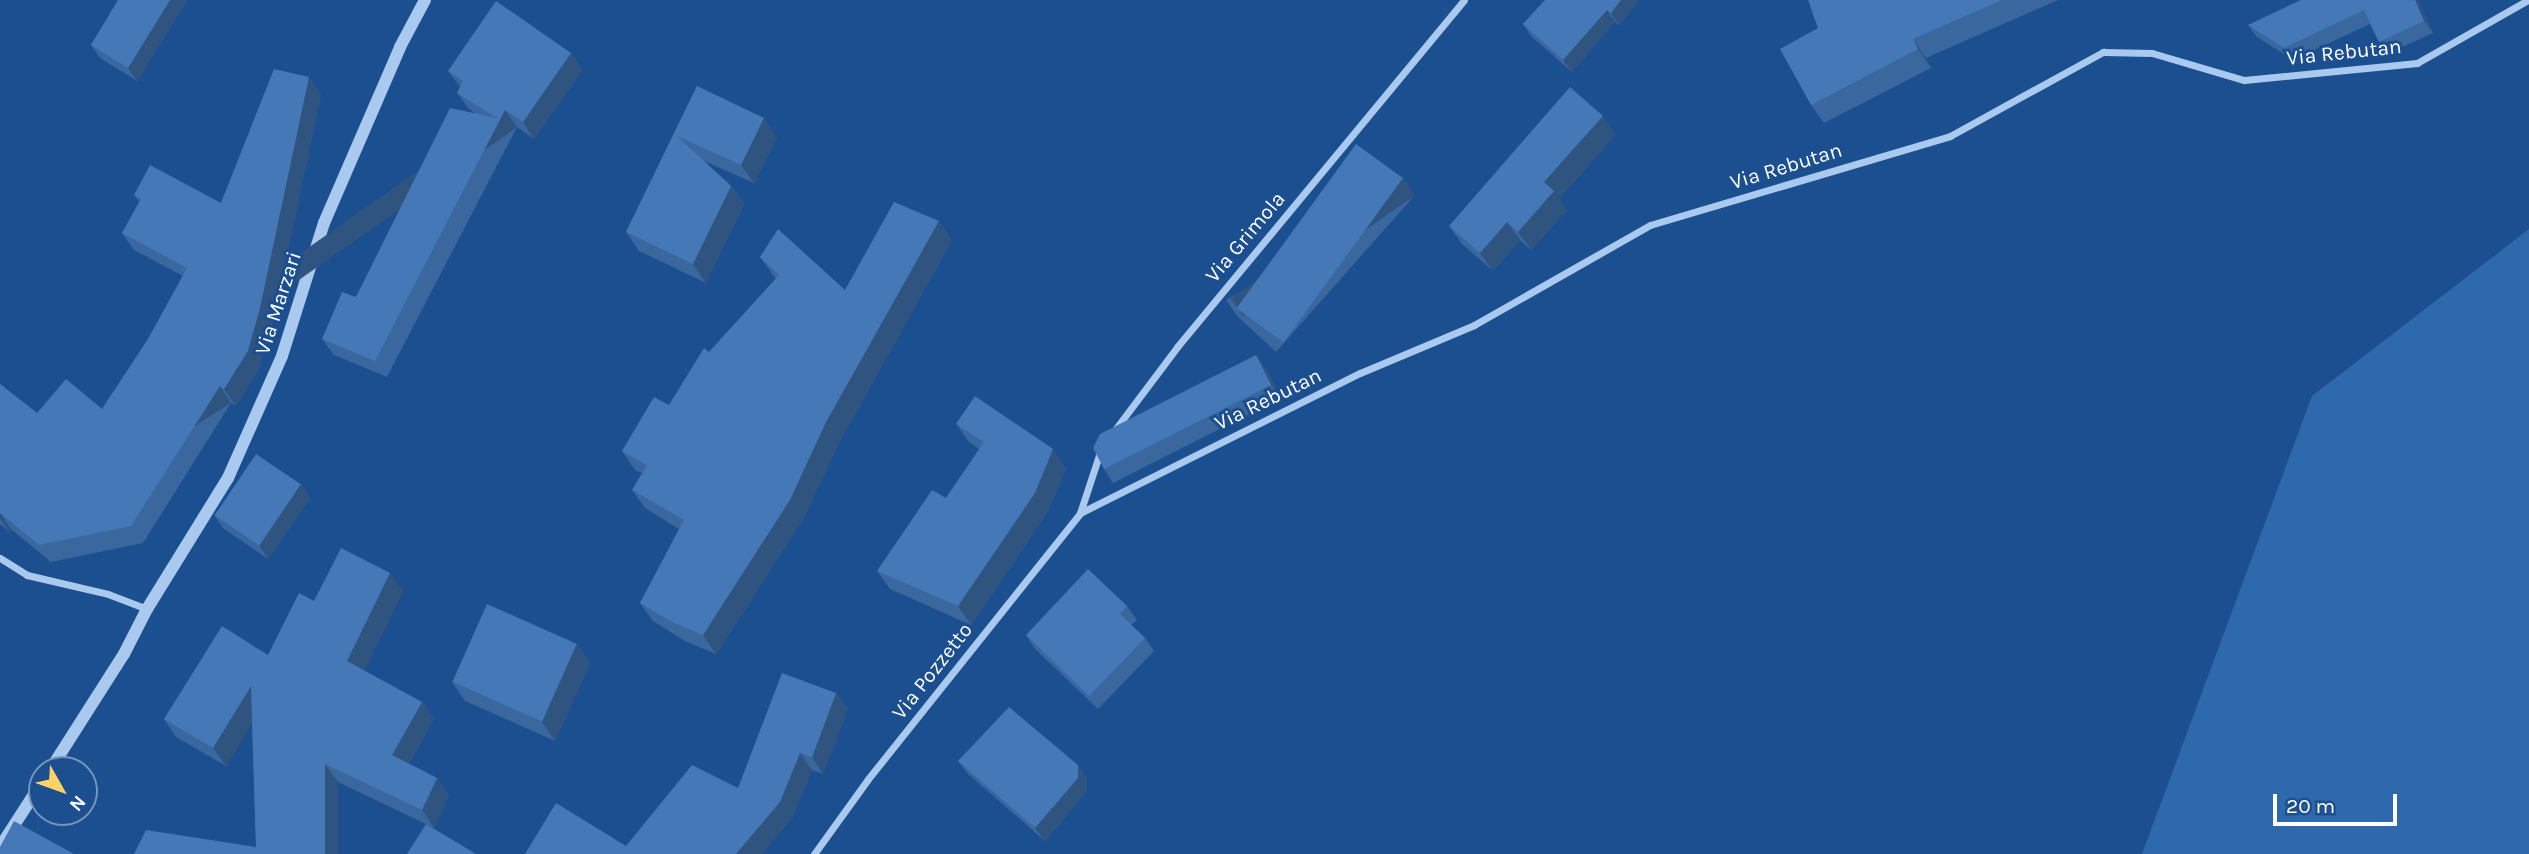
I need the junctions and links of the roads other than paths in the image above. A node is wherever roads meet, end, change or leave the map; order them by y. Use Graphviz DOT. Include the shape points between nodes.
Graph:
graph roads {
  1 [pos="425,0"];
  2 [pos="1464,0"];
  3 [pos="2528,0"];
  4 [pos="1080,513"];
  5 [pos="0,558"];
  6 [pos="147,609"];
  7 [pos="59,756"];
  8 [pos="28,804"];
  9 [pos="0,847"];
  10 [pos="814,854"];
  1 -- 6 [label="street, Via Marzari" via="324,223 282,356 228,478"];
  2 -- 4 [label="street, Via Grimola" via="1169,357 1098,453"];
  3 -- 4 [label="street, Via Rebutan" via="2417,63 2244,80 2152,53 2103,52 1950,136 1650,225 1474,325 1360,373"];
  4 -- 10 [label="street, Via Pozzetto" via="868,779"];
  5 -- 6 [label="street" via="27,575 108,594"];
  6 -- 7 [label="street, Via Marzari"];
  8 -- 9 [label="street"];
}
